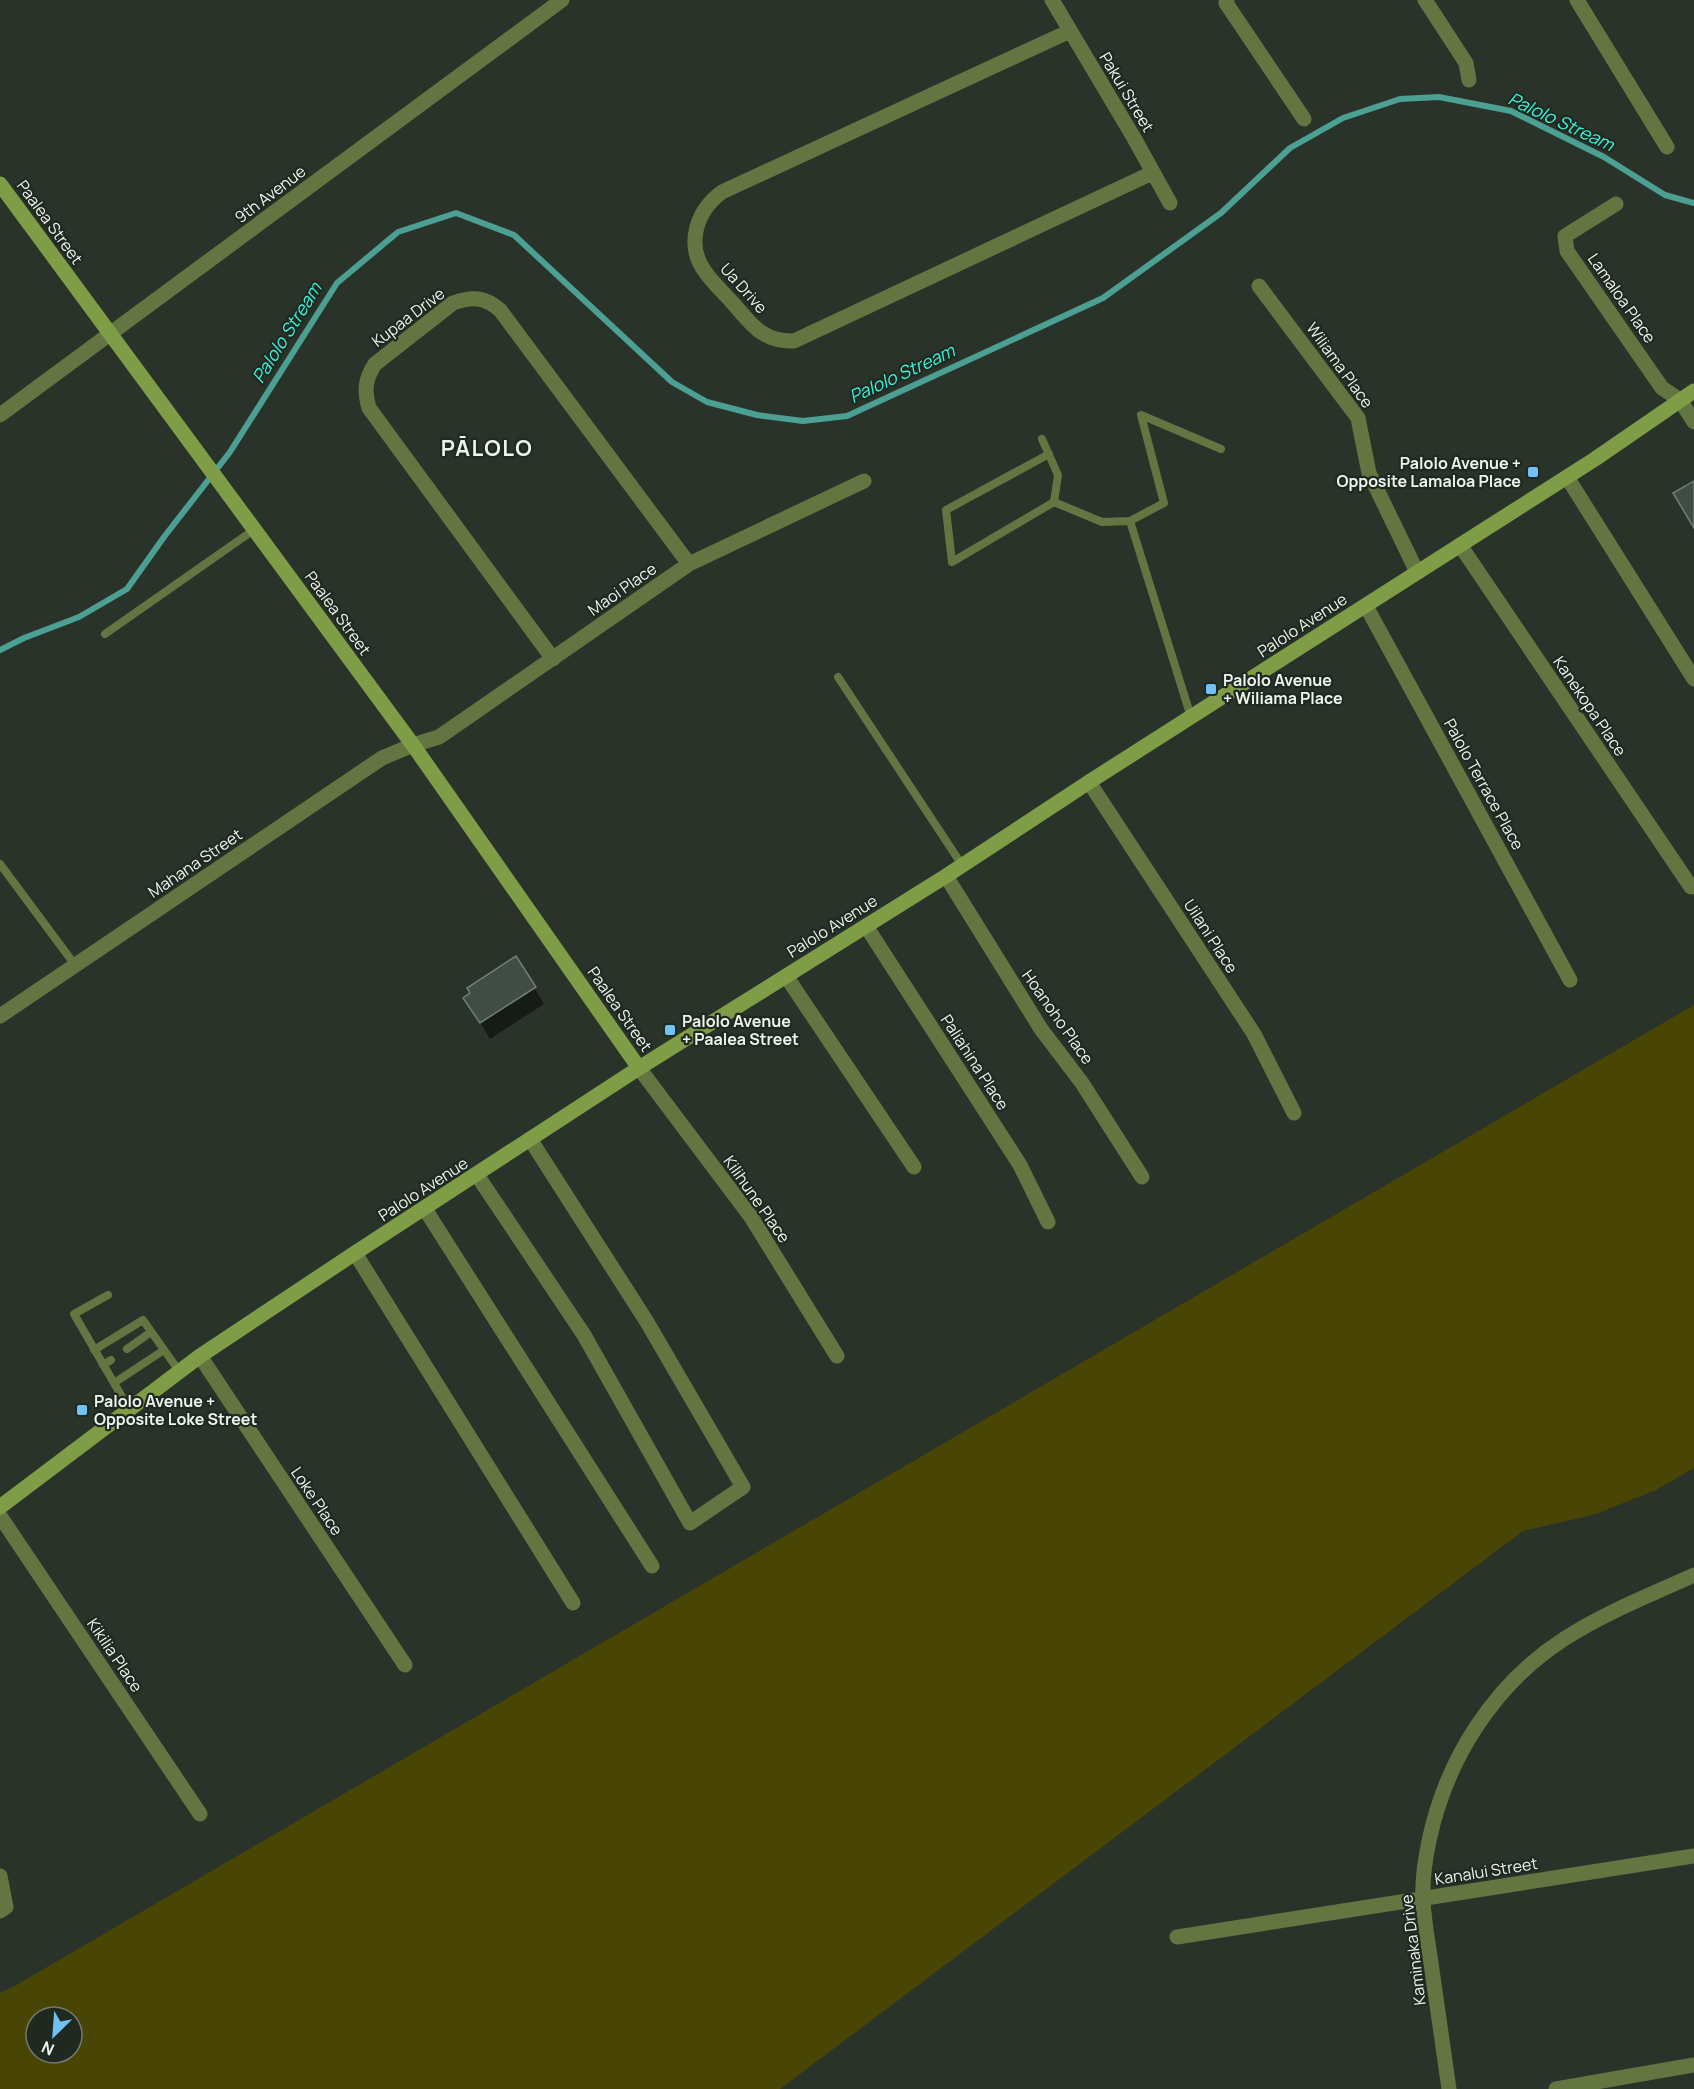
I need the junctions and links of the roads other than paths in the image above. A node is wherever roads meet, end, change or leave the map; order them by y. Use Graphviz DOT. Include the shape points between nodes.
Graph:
graph roads {
  1 [pos="562,0"];
  2 [pos="1052,0"];
  3 [pos="1227,0"];
  4 [pos="1425,0"];
  5 [pos="1577,0"];
  6 [pos="1070,31"];
  7 [pos="1469,80"];
  8 [pos="1304,119"];
  9 [pos="1667,147"];
  10 [pos="1152,173"];
  11 [pos="0,184"];
  12 [pos="1170,203"];
  13 [pos="1616,204"];
  14 [pos="1259,286"];
  15 [pos="109,335"];
  16 [pos="1694,392"];
  17 [pos="1680,400"];
  18 [pos="0,415"];
  19 [pos="1694,422"];
  20 [pos="1042,439"];
  21 [pos="1221,449"];
  22 [pos="1049,454"];
  23 [pos="1567,477"];
  24 [pos="864,481"];
  25 [pos="1054,502"];
  26 [pos="1130,521"];
  27 [pos="255,529"];
  28 [pos="1460,545"];
  29 [pos="688,564"];
  30 [pos="1418,572"];
  31 [pos="1366,606"];
  32 [pos="105,634"];
  33 [pos="553,659"];
  34 [pos="838,677"];
  35 [pos="1694,679"];
  36 [pos="1191,717"];
  37 [pos="413,745"];
  38 [pos="1089,782"];
  39 [pos="0,864"];
  40 [pos="962,865"];
  41 [pos="945,876"];
  42 [pos="1691,886"];
  43 [pos="866,926"];
  44 [pos="75,965"];
  45 [pos="786,976"];
  46 [pos="1570,980"];
  47 [pos="0,1016"];
  48 [pos="639,1068"];
  49 [pos="1294,1113"];
  50 [pos="531,1139"];
  51 [pos="914,1167"];
  52 [pos="477,1175"];
  53 [pos="1142,1177"];
  54 [pos="425,1209"];
  55 [pos="1048,1222"];
  56 [pos="355,1253"];
  57 [pos="108,1294"];
  58 [pos="152,1332"];
  59 [pos="127,1349"];
  60 [pos="94,1350"];
  61 [pos="164,1350"];
  62 [pos="200,1356"];
  63 [pos="837,1356"];
  64 [pos="179,1371"];
  65 [pos="114,1383"];
  66 [pos="129,1410"];
  67 [pos="0,1507"];
  68 [pos="0,1516"];
  69 [pos="652,1566"];
  70 [pos="1694,1575"];
  71 [pos="573,1603"];
  72 [pos="405,1665"];
  73 [pos="200,1814"];
  74 [pos="1694,1856"];
  75 [pos="0,1876"];
  76 [pos="1422,1899"];
  77 [pos="0,1911"];
  78 [pos="1177,1937"];
  79 [pos="1694,2066"];
  80 [pos="1449,2089"];
  81 [pos="1556,2089"];
  1 -- 15 [label="street, 9th Avenue"];
  2 -- 6 [label="street, Pakui Street"];
  3 -- 8 [label="street"];
  4 -- 7 [label="street" via="1466,63"];
  5 -- 9 [label="street"];
  6 -- 10 [label="street, Pakui Street"];
  6 -- 10 [label="street, Ua Drive" via="722,192 710,201 699,218 695,243 705,272 754,327 780,342 794,341"];
  10 -- 12 [label="street, Pakui Street"];
  11 -- 15 [label="street, Paalea Street"];
  13 -- 17 [label="street, Lamaloa Place" via="1565,237 1567,251 1662,388"];
  14 -- 30 [label="street, Wiliama Place" via="1358,418 1369,473"];
  15 -- 18 [label="street, 9th Avenue"];
  15 -- 27 [label="street, Paalea Street"];
  16 -- 17 [label="street, Palolo Avenue"];
  17 -- 19 [label="street, Lamaloa Place"];
  17 -- 23 [label="street, Palolo Avenue"];
  20 -- 22 [label="lane"];
  21 -- 26 [label="lane" via="1140,415 1164,503"];
  22 -- 25 [label="lane" via="1058,475"];
  22 -- 25 [label="lane" via="946,510 952,562"];
  23 -- 28 [label="street, Palolo Avenue"];
  23 -- 35 [label="street"];
  24 -- 29 [label="street, Maoi Place"];
  25 -- 26 [label="lane" via="1102,522"];
  26 -- 36 [label="lane"];
  27 -- 32 [label="lane"];
  27 -- 37 [label="street, Paalea Street"];
  28 -- 30 [label="street, Palolo Avenue"];
  28 -- 42 [label="street, Kanekopa Place"];
  29 -- 33 [label="street, Maoi Place"];
  29 -- 33 [label="street, Kupaa Drive" via="501,310 478,298 453,303 375,364 365,384 366,398 369,408"];
  30 -- 31 [label="street, Palolo Avenue"];
  31 -- 36 [label="street, Palolo Avenue"];
  31 -- 46 [label="street, Palolo Terrace Place"];
  33 -- 37 [label="street, Maoi Place" via="439,737"];
  34 -- 40 [label="lane"];
  36 -- 38 [label="street, Palolo Avenue"];
  37 -- 44 [label="street, Mahana Street" via="382,758"];
  37 -- 48 [label="street, Paalea Street"];
  38 -- 40 [label="street, Palolo Avenue"];
  38 -- 49 [label="street, Uilani Place" via="1254,1034"];
  39 -- 44 [label="lane"];
  40 -- 41 [label="street, Palolo Avenue"];
  41 -- 43 [label="street, Palolo Avenue"];
  41 -- 53 [label="street, Hoanoho Place" via="1041,1029 1082,1083"];
  43 -- 45 [label="street, Palolo Avenue"];
  43 -- 55 [label="street, Paliahina Place" via="1020,1165"];
  44 -- 47 [label="street, Mahana Street"];
  45 -- 48 [label="street, Palolo Avenue"];
  45 -- 51 [label="street"];
  48 -- 50 [label="street, Palolo Avenue"];
  48 -- 63 [label="street, Kilihune Place" via="751,1217"];
  50 -- 52 [label="street, Palolo Avenue"];
  50 -- 52 [label="street" via="647,1322 743,1487 690,1523 584,1335"];
  52 -- 54 [label="street, Palolo Avenue"];
  54 -- 56 [label="street, Palolo Avenue"];
  54 -- 69 [label="street"];
  56 -- 62 [label="street, Palolo Avenue"];
  56 -- 71 [label="street"];
  57 -- 60 [label="lane" via="74,1314"];
  58 -- 59 [label="lane"];
  58 -- 60 [label="lane" via="142,1320"];
  58 -- 61 [label="lane"];
  60 -- 65 [label="lane" via="107,1362"];
  61 -- 64 [label="lane"];
  61 -- 65 [label="lane"];
  62 -- 64 [label="street, Palolo Avenue"];
  62 -- 72 [label="street, Loke Place"];
  64 -- 66 [label="street, Palolo Avenue"];
  65 -- 66 [label="lane"];
  66 -- 67 [label="street, Palolo Avenue"];
  68 -- 73 [label="street, Kikilia Place"];
  70 -- 76 [label="street, Kaminaka Drive" via="1601,1617 1563,1640 1527,1667 1496,1699 1449,1774 1432,1827"];
  74 -- 76 [label="street, Kanalui Street"];
  75 -- 77 [label="street" via="6,1907"];
  76 -- 78 [label="street, Kanalui Street"];
  76 -- 80 [label="street, Kaminaka Drive"];
  79 -- 81 [label="street"];
}
